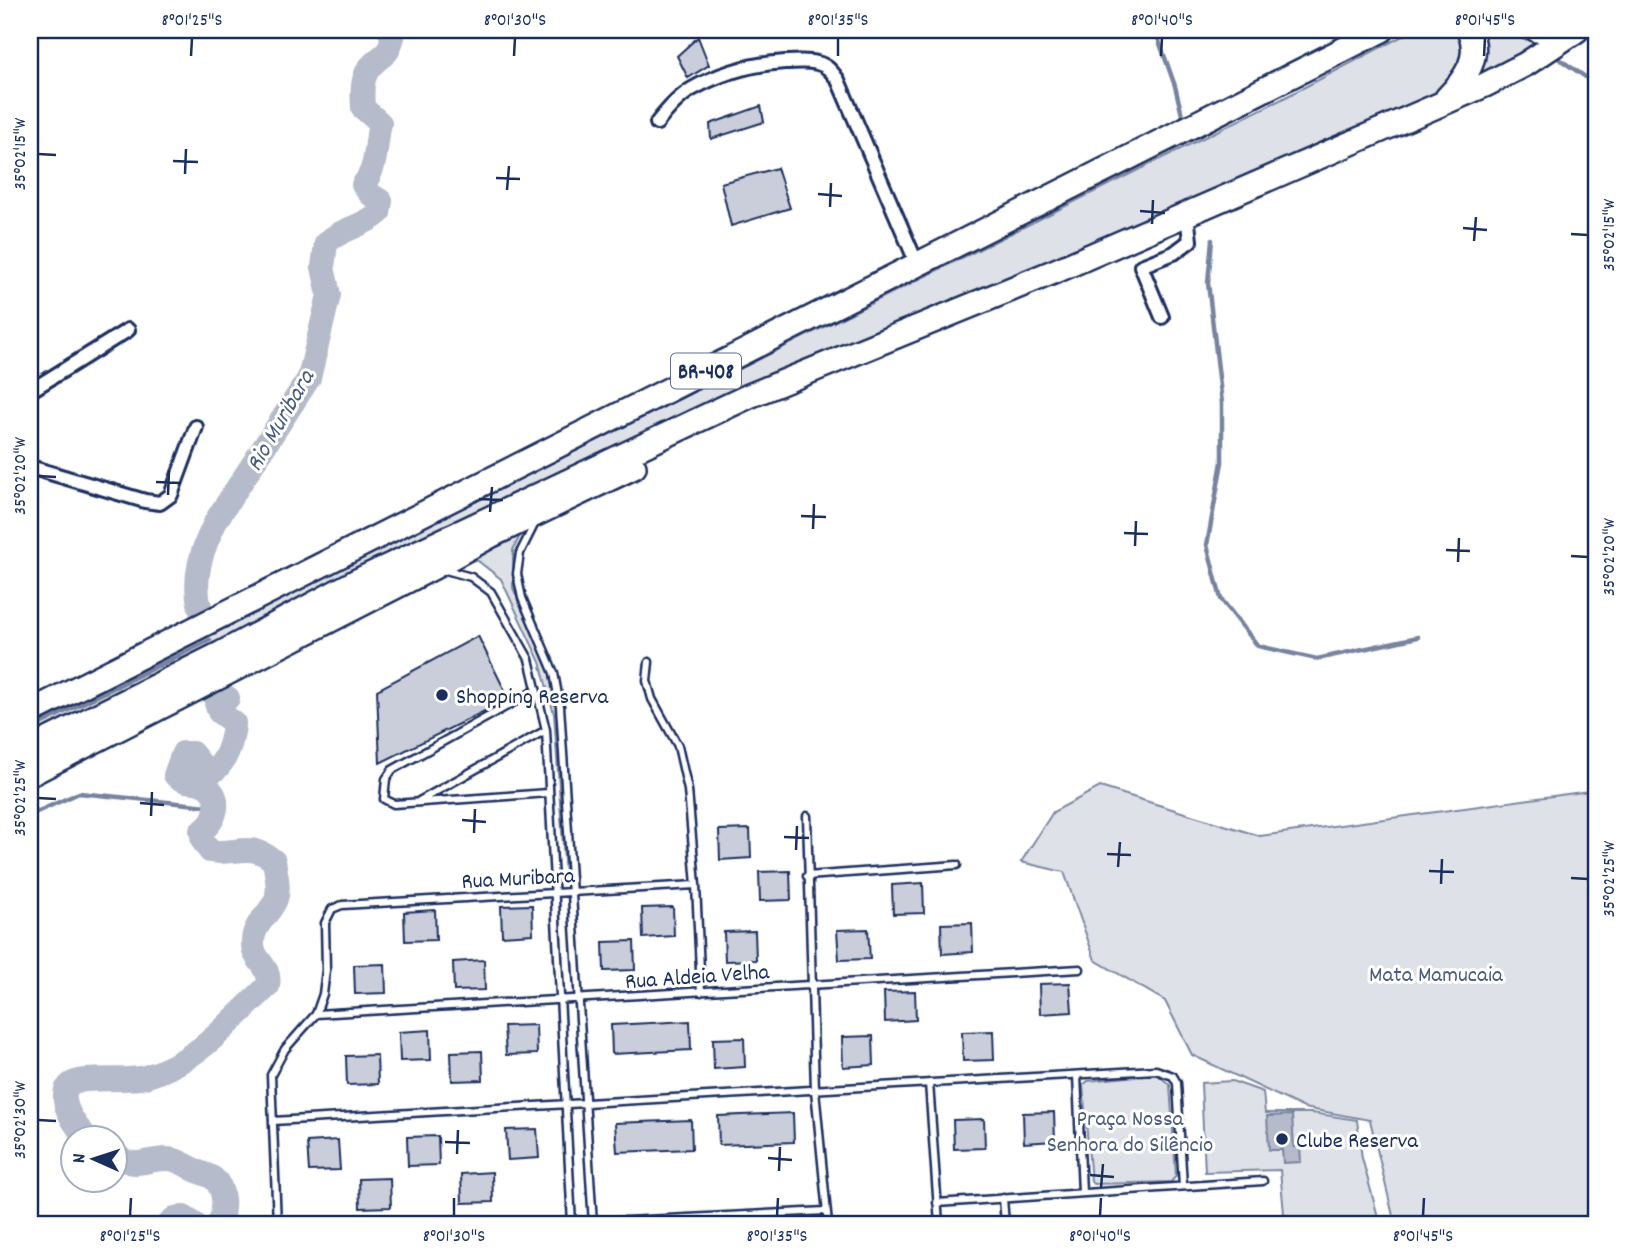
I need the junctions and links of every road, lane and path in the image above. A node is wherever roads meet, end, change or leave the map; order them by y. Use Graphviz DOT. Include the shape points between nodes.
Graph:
graph roads {
  1 [pos="1382,30"];
  2 [pos="1469,30"];
  3 [pos="1537,30"];
  4 [pos="1575,31"];
  5 [pos="1442,103"];
  6 [pos="657,123"];
  7 [pos="1188,214"];
  8 [pos="917,264"];
  9 [pos="1162,317"];
  10 [pos="128,330"];
  11 [pos="30,391"];
  12 [pos="749,396"];
  13 [pos="195,427"];
  14 [pos="30,467"];
  15 [pos="541,512"];
  16 [pos="433,567"];
  17 [pos="649,662"];
  18 [pos="536,690"];
  19 [pos="30,712"];
  20 [pos="546,730"];
  21 [pos="30,750"];
  22 [pos="565,767"];
  23 [pos="548,771"];
  24 [pos="30,774"];
  25 [pos="548,793"];
  26 [pos="417,802"];
  27 [pos="807,816"];
  28 [pos="957,865"];
  29 [pos="807,876"];
  30 [pos="696,886"];
  31 [pos="554,892"];
  32 [pos="571,892"];
  33 [pos="1080,969"];
  34 [pos="811,984"];
  35 [pos="701,992"];
  36 [pos="578,1000"];
  37 [pos="560,1001"];
  38 [pos="316,1014"];
  39 [pos="1077,1075"];
  40 [pos="929,1083"];
  41 [pos="815,1090"];
  42 [pos="585,1103"];
  43 [pos="566,1105"];
  44 [pos="273,1121"];
  45 [pos="1263,1181"];
  46 [pos="1183,1186"];
  47 [pos="1082,1193"];
  48 [pos="1003,1198"];
  49 [pos="937,1203"];
  50 [pos="826,1210"];
  51 [pos="277,1224"];
  52 [pos="566,1224"];
  53 [pos="572,1224"];
  54 [pos="593,1224"];
  55 [pos="828,1224"];
  56 [pos="939,1224"];
  57 [pos="1005,1224"];
  1 -- 8 [label="highway, BR-408"];
  2 -- 5 [label="highway" via="1474,55 1469,71"];
  3 -- 4 [label="highway"];
  4 -- 5 [label="highway, BR-408" via="1526,64"];
  5 -- 7 [label="highway, BR-408"];
  6 -- 8 [label="street" via="689,90 735,69 798,61 829,68 838,79"];
  7 -- 9 [label="street" via="1190,241 1174,254 1141,266"];
  7 -- 12 [label="highway, BR-408"];
  8 -- 19 [label="highway, BR-408"];
  10 -- 11 [label="street"];
  12 -- 15 [label="highway" via="721,421 691,438"];
  12 -- 21 [label="highway, BR-408" via="355,582"];
  13 -- 14 [label="street" via="172,495 160,503"];
  15 -- 16 [label="highway"];
  15 -- 22 [label="lane" via="520,553 517,574 522,598 554,673"];
  16 -- 18 [label="lane" via="471,578 491,592 529,659"];
  16 -- 24 [label="highway"];
  17 -- 30 [label="lane" via="652,699 678,746 688,790"];
  18 -- 20 [label="lane"];
  18 -- 26 [label="lane" via="392,770 384,799 394,804"];
  20 -- 23 [label="lane"];
  20 -- 26 [label="lane"];
  22 -- 23 [label="lane"];
  22 -- 32 [label="lane"];
  23 -- 25 [label="lane"];
  25 -- 26 [label="lane"];
  25 -- 31 [label="lane"];
  27 -- 29 [label="lane"];
  28 -- 29 [label="lane"];
  29 -- 34 [label="lane"];
  30 -- 32 [label="lane, Rua Muribara"];
  30 -- 35 [label="lane"];
  31 -- 32 [label="lane, Rua Muribara"];
  31 -- 37 [label="lane"];
  31 -- 38 [label="lane, Rua Muribara" via="332,909 325,923 326,970"];
  32 -- 36 [label="lane"];
  33 -- 34 [label="lane, Rua Aldeia Velha"];
  34 -- 35 [label="lane, Rua Aldeia Velha"];
  34 -- 41 [label="lane"];
  35 -- 36 [label="lane, Rua Aldeia Velha"];
  36 -- 37 [label="lane, Rua Aldeia Velha"];
  36 -- 42 [label="lane"];
  37 -- 38 [label="lane, Rua Aldeia Velha"];
  37 -- 43 [label="lane"];
  38 -- 44 [label="lane" via="274,1067 270,1083"];
  39 -- 40 [label="lane"];
  39 -- 46 [label="lane" via="1156,1070 1173,1076"];
  39 -- 47 [label="lane"];
  40 -- 41 [label="lane"];
  40 -- 49 [label="lane"];
  41 -- 42 [label="lane"];
  41 -- 50 [label="lane"];
  42 -- 43 [label="lane"];
  42 -- 54 [label="lane"];
  43 -- 44 [label="lane"];
  43 -- 53 [label="lane"];
  44 -- 51 [label="lane"];
  45 -- 46 [label="lane"];
  46 -- 47 [label="lane"];
  47 -- 48 [label="lane"];
  48 -- 49 [label="lane"];
  48 -- 57 [label="lane"];
  49 -- 56 [label="lane"];
  50 -- 54 [label="lane"];
  50 -- 55 [label="lane"];
  52 -- 53 [label="lane"];
  53 -- 54 [label="lane"];
}
